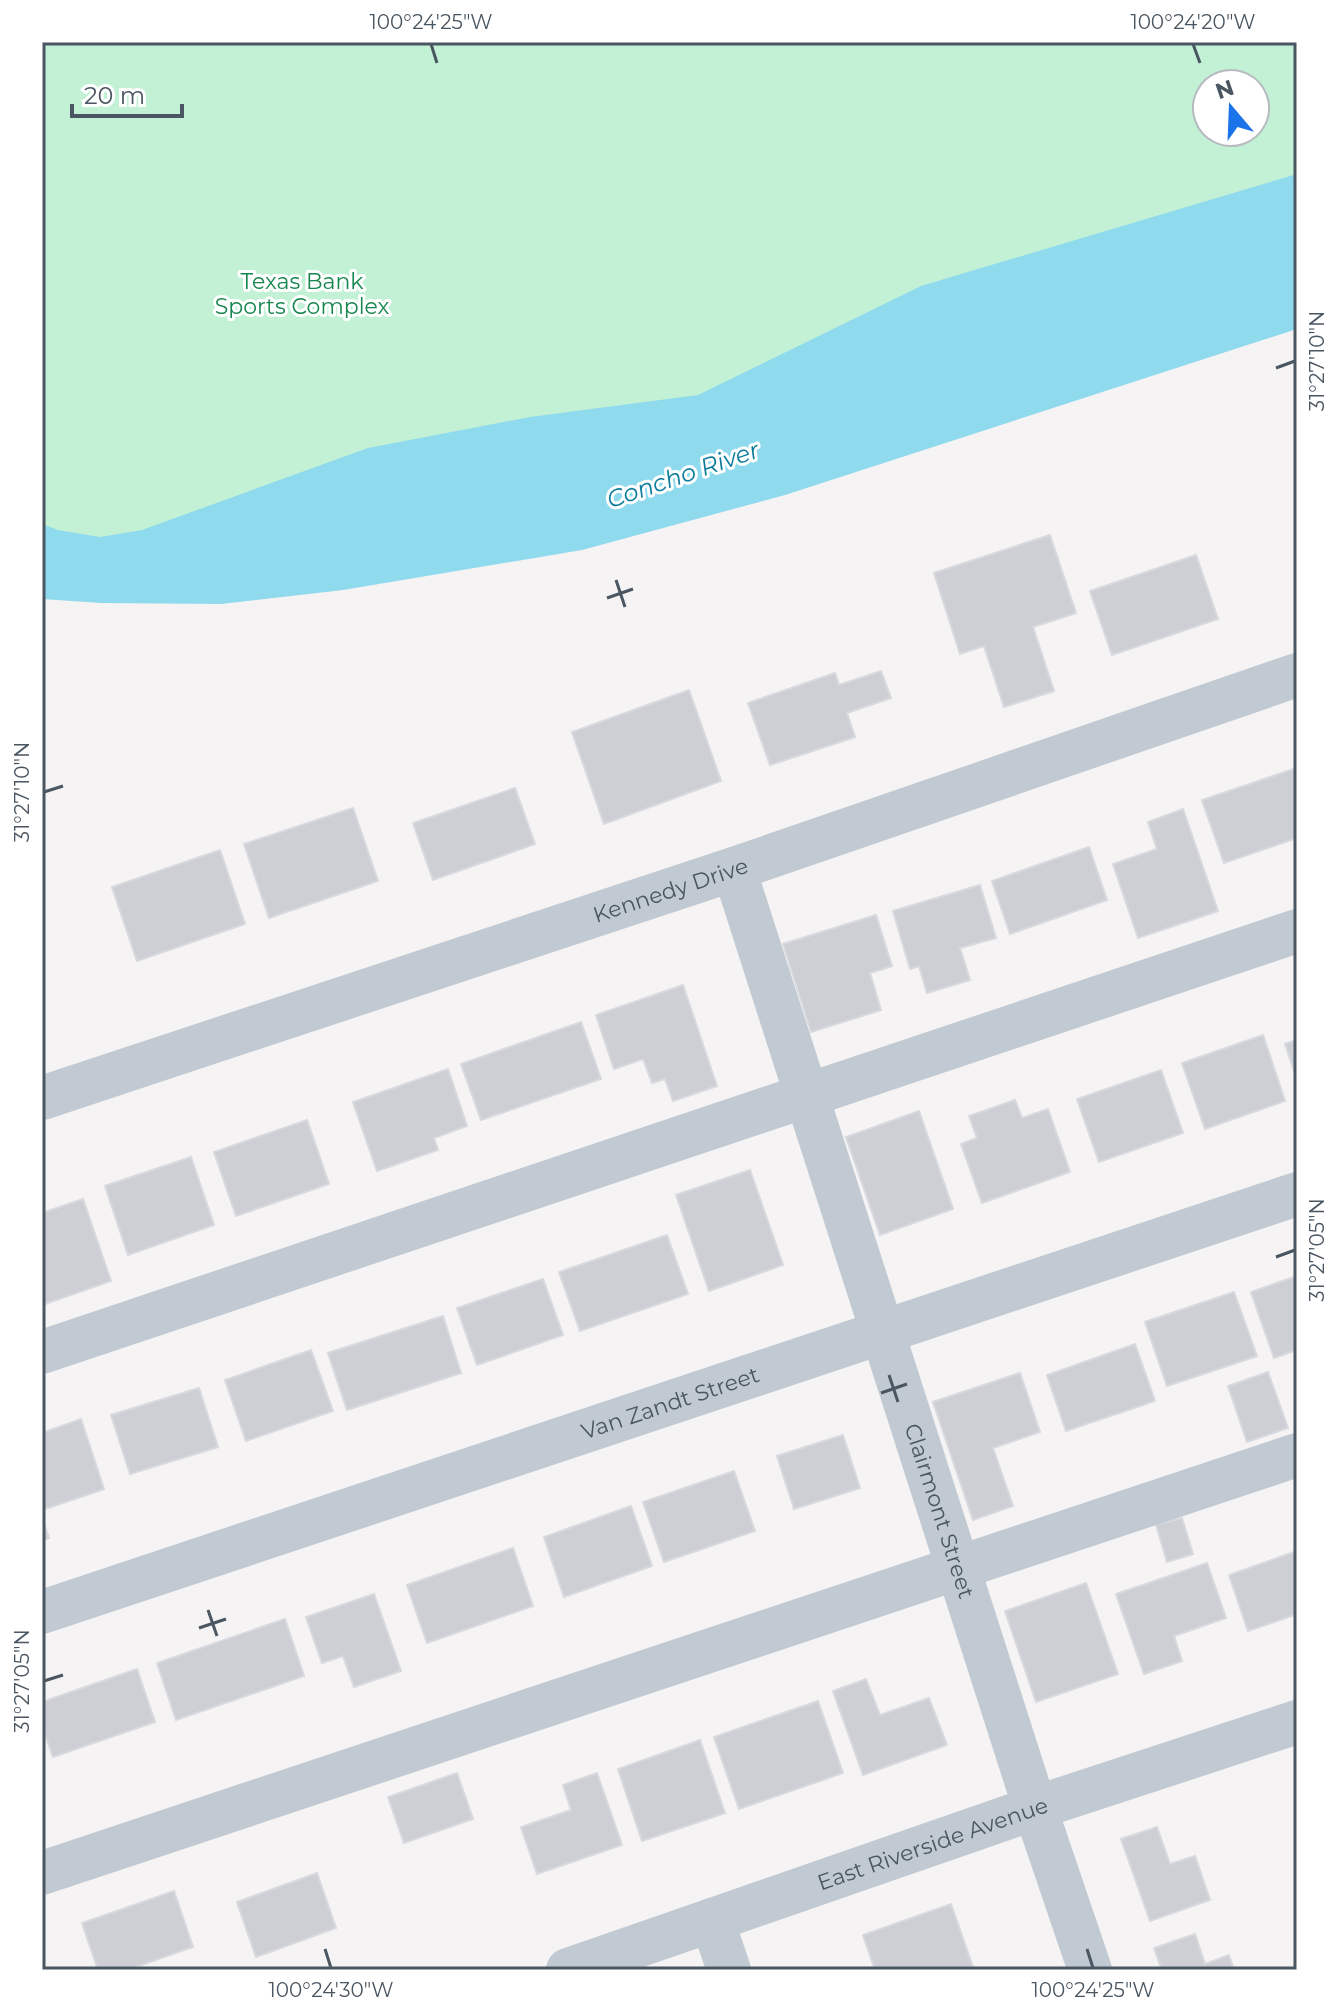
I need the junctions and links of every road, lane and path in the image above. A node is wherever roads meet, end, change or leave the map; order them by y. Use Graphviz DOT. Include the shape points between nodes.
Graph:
graph roads {
  1 [pos="1297,675"];
  2 [pos="734,869"];
  3 [pos="1297,931"];
  4 [pos="806,1095"];
  5 [pos="42,1098"];
  6 [pos="1297,1194"];
  7 [pos="883,1332"];
  8 [pos="42,1352"];
  9 [pos="1297,1455"];
  10 [pos="958,1567"];
  11 [pos="42,1612"];
  12 [pos="1297,1722"];
  13 [pos="1035,1808"];
  14 [pos="42,1873"];
  15 [pos="712,1920"];
  16 [pos="568,1970"];
  17 [pos="729,1970"];
  18 [pos="1090,1970"];
  1 -- 2 [label="street, Kennedy Drive"];
  2 -- 4 [label="street, Clairmont Street"];
  2 -- 5 [label="street, Kennedy Drive"];
  3 -- 4 [label="street"];
  4 -- 7 [label="street, Clairmont Street"];
  4 -- 8 [label="street"];
  6 -- 7 [label="street, Van Zandt Street"];
  7 -- 10 [label="street, Clairmont Street"];
  7 -- 11 [label="street, Van Zandt Street"];
  9 -- 10 [label="street"];
  10 -- 13 [label="street, Clairmont Street"];
  10 -- 14 [label="street"];
  12 -- 13 [label="street, East Riverside Avenue"];
  13 -- 15 [label="street, East Riverside Avenue"];
  13 -- 18 [label="street, Clairmont Street"];
  15 -- 16 [label="street, East Riverside Avenue"];
  15 -- 17 [label="street"];
}
